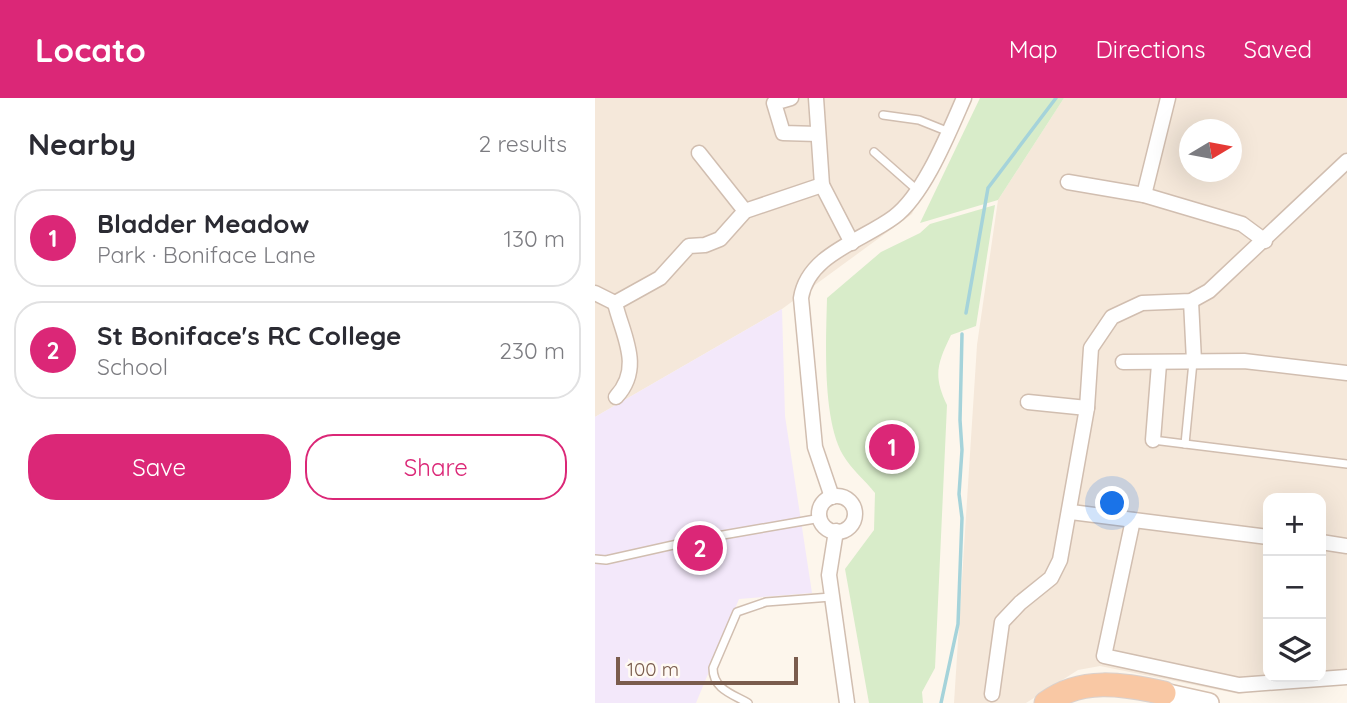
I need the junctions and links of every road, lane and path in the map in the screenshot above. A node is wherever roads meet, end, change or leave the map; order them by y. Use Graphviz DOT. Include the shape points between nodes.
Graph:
graph roads {
  1 [pos="792,98"];
  2 [pos="816,98"];
  3 [pos="964,98"];
  4 [pos="1168,98"];
  5 [pos="883,115"];
  6 [pos="949,132"];
  7 [pos="818,134"];
  8 [pos="874,152"];
  9 [pos="699,153"];
  10 [pos="1347,161"];
  11 [pos="1068,182"];
  12 [pos="822,185"];
  13 [pos="916,189"];
  14 [pos="1145,195"];
  15 [pos="745,211"];
  16 [pos="1265,241"];
  17 [pos="852,243"];
  18 [pos="595,293"];
  19 [pos="1191,301"];
  20 [pos="615,303"];
  21 [pos="1194,361"];
  22 [pos="1123,362"];
  23 [pos="1159,364"];
  24 [pos="1347,373"];
  25 [pos="616,397"];
  26 [pos="1028,402"];
  27 [pos="1087,408"];
  28 [pos="1153,440"];
  29 [pos="1185,444"];
  30 [pos="1347,464"];
  31 [pos="832,497"];
  32 [pos="1071,512"];
  33 [pos="821,518"];
  34 [pos="1133,520"];
  35 [pos="836,531"];
  36 [pos="1263,536"];
  37 [pos="1326,543"];
  38 [pos="1347,546"];
  39 [pos="595,559"];
  40 [pos="831,597"];
  41 [pos="1347,677"];
  42 [pos="992,694"];
  43 [pos="1162,698"];
  44 [pos="748,703"];
  45 [pos="847,703"];
  46 [pos="1046,703"];
  47 [pos="1209,703"];
  1 -- 7 [label="street" via="774,103 783,133"];
  2 -- 7 [label="street"];
  3 -- 6 [label="street"];
  4 -- 14 [label="street"];
  5 -- 6 [label="lane" via="919,120"];
  6 -- 13 [label="street"];
  7 -- 12 [label="street"];
  8 -- 13 [label="lane"];
  9 -- 15 [label="street"];
  10 -- 16 [label="street"];
  11 -- 14 [label="street"];
  12 -- 15 [label="street"];
  12 -- 17 [label="street"];
  13 -- 17 [label="street" via="896,216"];
  14 -- 16 [label="street" via="1242,224"];
  15 -- 20 [label="street" via="720,240 689,246 660,278"];
  16 -- 19 [label="street" via="1209,291"];
  17 -- 31 [label="street" via="809,274 801,298 815,447"];
  18 -- 20 [label="street"];
  19 -- 21 [label="street"];
  19 -- 27 [label="street" via="1142,303 1112,317 1091,348"];
  20 -- 25 [label="street" via="630,343 631,362"];
  21 -- 23 [label="street"];
  21 -- 24 [label="street" via="1244,360"];
  21 -- 29 [label="lane"];
  22 -- 23 [label="street"];
  23 -- 28 [label="street"];
  26 -- 27 [label="street"];
  27 -- 32 [label="street"];
  28 -- 29 [label="lane"];
  29 -- 30 [label="lane"];
  31 -- 33 [label="street" via="821,507"];
  31 -- 35 [label="street" via="846,498 855,514 850,527"];
  32 -- 34 [label="street"];
  32 -- 42 [label="street" via="1051,578 1002,622"];
  33 -- 35 [label="street" via="827,528"];
  33 -- 39 [label="lane"];
  34 -- 36 [label="street"];
  34 -- 41 [label="street" via="1104,656 1239,684"];
  35 -- 40 [label="street" via="829,575"];
  37 -- 38 [label="street"];
  40 -- 44 [label="lane" via="766,602 737,612 713,678 716,685"];
  40 -- 45 [label="street"];
  43 -- 46 [label="highway" via="1123,684 1093,685 1070,689"];
  43 -- 47 [label="main road"];
}
